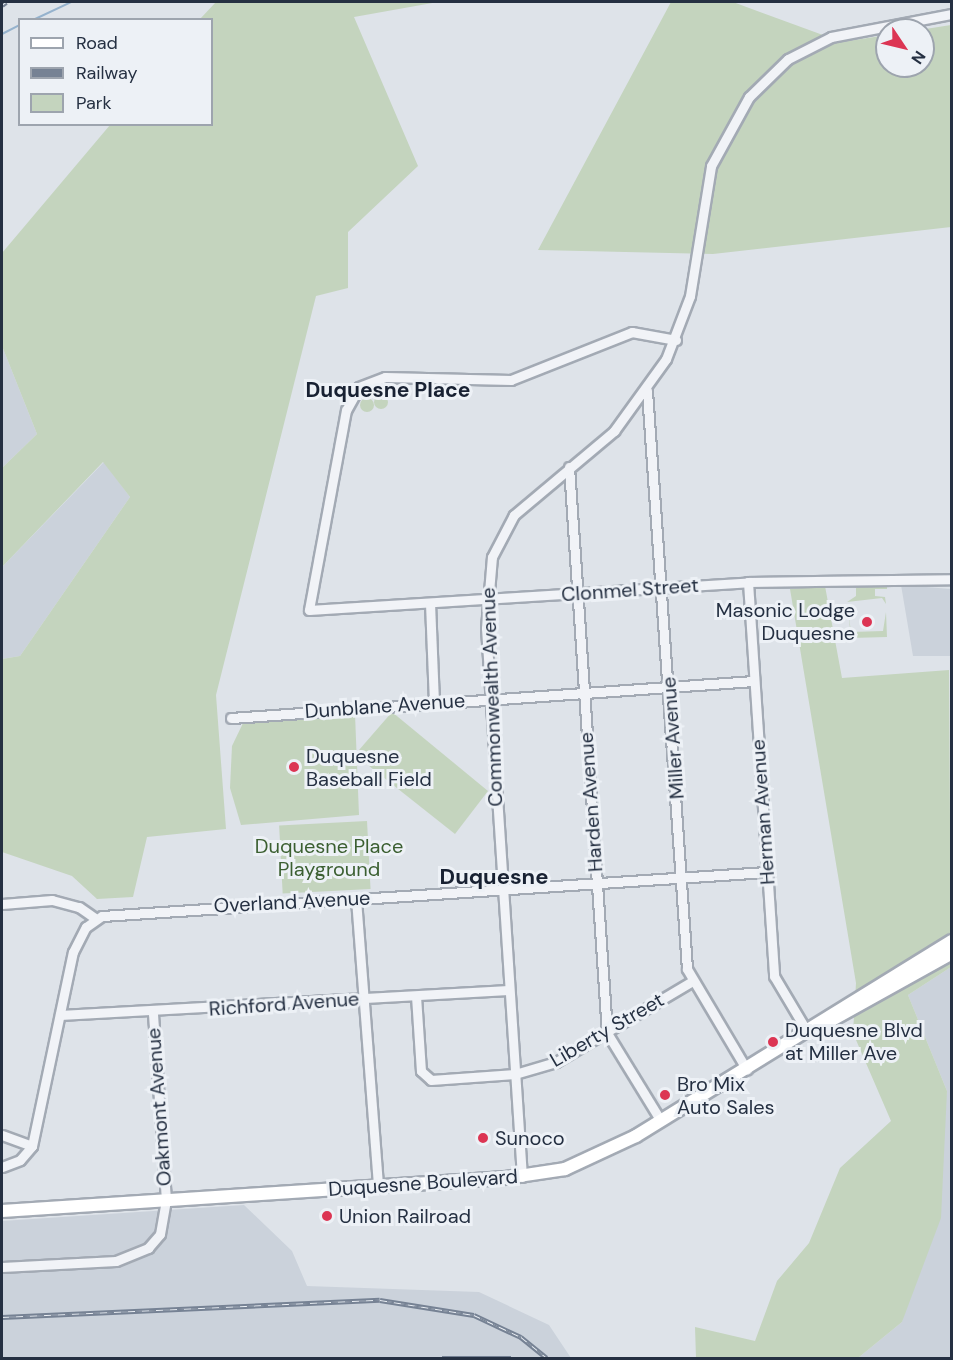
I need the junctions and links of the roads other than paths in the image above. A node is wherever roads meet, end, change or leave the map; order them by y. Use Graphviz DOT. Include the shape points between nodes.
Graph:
graph roads {
  1 [pos="951,14"];
  2 [pos="676,340"];
  3 [pos="647,391"];
  4 [pos="569,467"];
  5 [pos="951,579"];
  6 [pos="748,582"];
  7 [pos="663,587"];
  8 [pos="578,593"];
  9 [pos="485,600"];
  10 [pos="430,603"];
  11 [pos="754,681"];
  12 [pos="669,687"];
  13 [pos="584,693"];
  14 [pos="490,699"];
  15 [pos="434,703"];
  16 [pos="231,718"];
  17 [pos="767,872"];
  18 [pos="682,877"];
  19 [pos="596,884"];
  20 [pos="501,890"];
  21 [pos="356,898"];
  22 [pos="2,904"];
  23 [pos="96,919"];
  24 [pos="951,941"];
  25 [pos="951,953"];
  26 [pos="691,982"];
  27 [pos="508,990"];
  28 [pos="416,996"];
  29 [pos="364,999"];
  30 [pos="153,1013"];
  31 [pos="840,1014"];
  32 [pos="60,1015"];
  33 [pos="607,1033"];
  34 [pos="808,1033"];
  35 [pos="747,1070"];
  36 [pos="514,1074"];
  37 [pos="661,1121"];
  38 [pos="2,1135"];
  39 [pos="32,1146"];
  40 [pos="2,1167"];
  41 [pos="522,1177"];
  42 [pos="378,1187"];
  43 [pos="166,1200"];
  44 [pos="2,1211"];
  45 [pos="2,1267"];
  1 -- 2 [label="street, Commonwealth Avenue" via="831,37 788,59 749,97 711,166 693,282"];
  2 -- 3 [label="street, Commonwealth Avenue"];
  2 -- 10 [label="street, Clonmel Street" via="632,332 512,380 397,376 368,381 353,393 346,410 309,610"];
  3 -- 4 [label="street, Commonwealth Avenue" via="614,431"];
  3 -- 7 [label="street, Miller Avenue"];
  4 -- 8 [label="street, Harden Avenue"];
  4 -- 9 [label="street, Commonwealth Avenue" via="507,525 492,557"];
  5 -- 6 [label="street, Clonmel Street"];
  6 -- 7 [label="street, Clonmel Street"];
  6 -- 11 [label="street, Herman Avenue"];
  7 -- 8 [label="street, Clonmel Street"];
  7 -- 12 [label="street, Miller Avenue"];
  8 -- 9 [label="street, Clonmel Street"];
  8 -- 13 [label="street, Harden Avenue"];
  9 -- 10 [label="street, Clonmel Street"];
  9 -- 14 [label="street, Commonwealth Avenue"];
  10 -- 15 [label="street"];
  11 -- 12 [label="street, Dunblane Avenue"];
  11 -- 17 [label="street, Herman Avenue"];
  12 -- 13 [label="street, Dunblane Avenue"];
  12 -- 18 [label="street, Miller Avenue"];
  13 -- 14 [label="street, Dunblane Avenue"];
  13 -- 19 [label="street, Harden Avenue"];
  14 -- 15 [label="street, Dunblane Avenue"];
  14 -- 20 [label="street, Commonwealth Avenue"];
  15 -- 16 [label="street, Dunblane Avenue"];
  17 -- 18 [label="street, Overland Avenue"];
  17 -- 34 [label="street, Herman Avenue" via="777,985"];
  18 -- 19 [label="street, Overland Avenue"];
  18 -- 26 [label="street, Miller Avenue"];
  19 -- 20 [label="street, Overland Avenue"];
  19 -- 33 [label="street, Harden Avenue"];
  20 -- 21 [label="street, Overland Avenue"];
  20 -- 27 [label="street, Commonwealth Avenue"];
  21 -- 23 [label="street, Overland Avenue"];
  21 -- 29 [label="street"];
  22 -- 23 [label="street" via="52,900 79,907"];
  23 -- 32 [label="street" via="75,944"];
  24 -- 31 [label="main road, Duquesne Boulevard"];
  25 -- 31 [label="main road, Duquesne Boulevard"];
  26 -- 33 [label="street, Liberty Street"];
  26 -- 35 [label="street, Miller Avenue"];
  27 -- 28 [label="street, Richford Avenue"];
  27 -- 36 [label="street, Commonwealth Avenue"];
  28 -- 29 [label="street, Richford Avenue"];
  28 -- 36 [label="street, Liberty Street" via="424,1078"];
  29 -- 30 [label="street, Richford Avenue"];
  29 -- 42 [label="street"];
  30 -- 32 [label="street, Richford Avenue"];
  30 -- 43 [label="street, Oakmont Avenue"];
  31 -- 34 [label="main road, Duquesne Boulevard"];
  32 -- 39 [label="street"];
  33 -- 36 [label="street, Liberty Street" via="556,1062"];
  33 -- 37 [label="street, Harden Avenue"];
  34 -- 35 [label="main road, Duquesne Boulevard"];
  35 -- 37 [label="main road, Duquesne Boulevard"];
  36 -- 41 [label="street, Commonwealth Avenue"];
  37 -- 41 [label="main road, Duquesne Boulevard" via="580,1165"];
  38 -- 39 [label="street"];
  39 -- 40 [label="street" via="20,1160"];
  41 -- 42 [label="main road, Duquesne Boulevard"];
  42 -- 43 [label="main road, Duquesne Boulevard"];
  43 -- 44 [label="main road, Duquesne Boulevard"];
  43 -- 45 [label="street, Oakmont Avenue" via="160,1234 131,1256 102,1264"];
}
